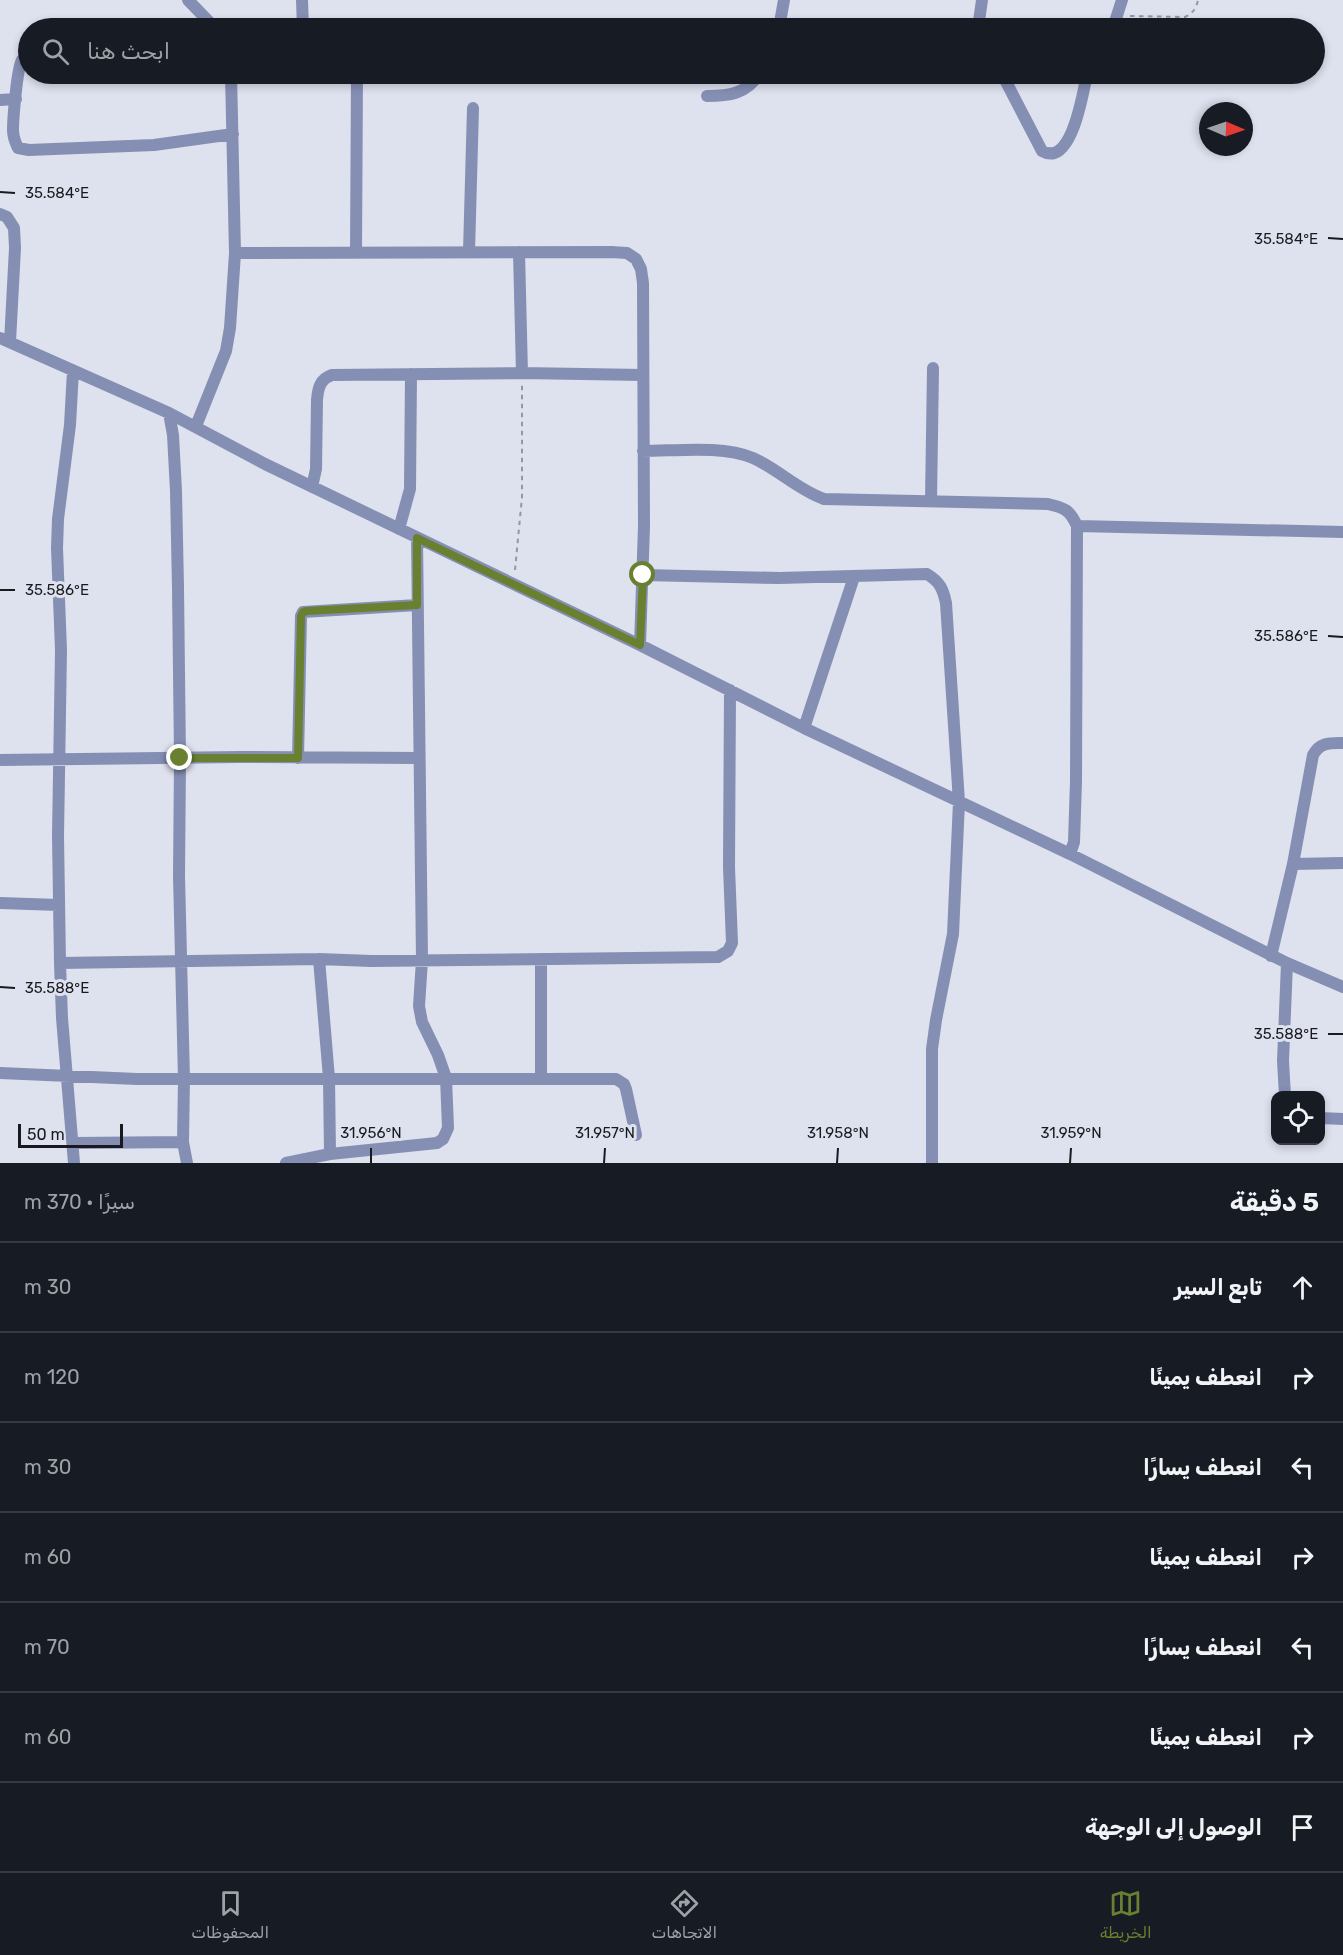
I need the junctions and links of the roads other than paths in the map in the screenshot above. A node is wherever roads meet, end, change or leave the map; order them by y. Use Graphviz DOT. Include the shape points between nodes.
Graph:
graph roads {
  1 [pos="188,0"];
  2 [pos="302,0"];
  3 [pos="784,0"];
  4 [pos="982,0"];
  5 [pos="1122,0"];
  6 [pos="205,18"];
  7 [pos="303,18"];
  8 [pos="781,18"];
  9 [pos="979,18"];
  10 [pos="1116,18"];
  11 [pos="18,74"];
  12 [pos="231,84"];
  13 [pos="357,84"];
  14 [pos="750,84"];
  15 [pos="1007,84"];
  16 [pos="1085,84"];
  17 [pos="707,96"];
  18 [pos="16,99"];
  19 [pos="0,100"];
  20 [pos="473,108"];
  21 [pos="233,134"];
  22 [pos="0,214"];
  23 [pos="356,252"];
  24 [pos="469,252"];
  25 [pos="519,252"];
  26 [pos="235,253"];
  27 [pos="5,340"];
  28 [pos="933,368"];
  29 [pos="73,371"];
  30 [pos="522,373"];
  31 [pos="411,374"];
  32 [pos="643,375"];
  33 [pos="169,413"];
  34 [pos="196,426"];
  35 [pos="643,451"];
  36 [pos="312,487"];
  37 [pos="931,501"];
  38 [pos="1077,526"];
  39 [pos="399,529"];
  40 [pos="1343,532"];
  41 [pos="417,538"];
  42 [pos="643,575"];
  43 [pos="854,577"];
  44 [pos="417,605"];
  45 [pos="640,645"];
  46 [pos="730,690"];
  47 [pos="804,728"];
  48 [pos="1343,743"];
  49 [pos="180,758"];
  50 [pos="298,758"];
  51 [pos="419,758"];
  52 [pos="0,760"];
  53 [pos="58,761"];
  54 [pos="959,802"];
  55 [pos="1070,855"];
  56 [pos="1343,863"];
  57 [pos="1293,864"];
  58 [pos="0,903"];
  59 [pos="59,905"];
  60 [pos="1271,956"];
  61 [pos="319,959"];
  62 [pos="541,959"];
  63 [pos="422,960"];
  64 [pos="180,961"];
  65 [pos="60,963"];
  66 [pos="1287,963"];
  67 [pos="1343,987"];
  68 [pos="0,1073"];
  69 [pos="66,1076"];
  70 [pos="328,1078"];
  71 [pos="446,1078"];
  72 [pos="541,1078"];
  73 [pos="184,1079"];
  74 [pos="1285,1091"];
  75 [pos="1325,1118"];
  76 [pos="1343,1119"];
  77 [pos="636,1135"];
  78 [pos="183,1142"];
  79 [pos="74,1143"];
  80 [pos="330,1154"];
  81 [pos="74,1163"];
  82 [pos="187,1163"];
  83 [pos="286,1163"];
  84 [pos="932,1163"];
  1 -- 6 [label="street"];
  2 -- 7 [label="street"];
  3 -- 8 [label="street"];
  4 -- 9 [label="street"];
  5 -- 10 [label="street"];
  11 -- 18 [label="street"];
  12 -- 21 [label="street"];
  13 -- 23 [label="street"];
  14 -- 17 [label="street" via="730,96"];
  15 -- 16 [label="street" via="1047,154 1059,152 1075,126"];
  18 -- 19 [label="street"];
  18 -- 21 [label="street" via="14,140 18,148 29,150 154,145"];
  20 -- 24 [label="street"];
  21 -- 26 [label="street"];
  22 -- 27 [label="street" via="14,228 15,248"];
  23 -- 24 [label="street"];
  23 -- 26 [label="street"];
  24 -- 25 [label="street"];
  25 -- 30 [label="street"];
  25 -- 32 [label="street" via="611,252 627,253 636,259 643,283"];
  26 -- 34 [label="street" via="229,340"];
  27 -- 29 [label="street"];
  28 -- 37 [label="street"];
  29 -- 33 [label="street"];
  29 -- 53 [label="street" via="58,519"];
  30 -- 31 [label="street"];
  30 -- 32 [label="street"];
  31 -- 36 [label="street" via="332,375 322,381 316,399 316,469"];
  31 -- 39 [label="street" via="410,489"];
  32 -- 35 [label="street"];
  33 -- 34 [label="street"];
  33 -- 49 [label="street" via="176,491"];
  34 -- 36 [label="street"];
  35 -- 37 [label="street" via="742,454 824,499"];
  35 -- 42 [label="street"];
  36 -- 39 [label="street"];
  37 -- 38 [label="street" via="1048,504 1068,511"];
  38 -- 40 [label="street"];
  38 -- 55 [label="street" via="1077,781"];
  39 -- 41 [label="street"];
  41 -- 44 [label="street"];
  41 -- 45 [label="street"];
  42 -- 43 [label="street"];
  42 -- 45 [label="street"];
  43 -- 47 [label="street"];
  43 -- 54 [label="street" via="927,574 943,589"];
  44 -- 50 [label="street" via="303,612"];
  44 -- 51 [label="street"];
  45 -- 46 [label="street"];
  46 -- 47 [label="street"];
  46 -- 62 [label="street" via="731,948 718,957"];
  47 -- 54 [label="street"];
  48 -- 57 [label="street" via="1325,744 1313,755"];
  49 -- 50 [label="street"];
  49 -- 53 [label="street"];
  49 -- 64 [label="street"];
  50 -- 51 [label="street"];
  51 -- 63 [label="street"];
  52 -- 53 [label="street"];
  53 -- 59 [label="street"];
  54 -- 55 [label="street"];
  54 -- 84 [label="street" via="953,934 932,1049"];
  55 -- 60 [label="street"];
  56 -- 57 [label="street"];
  57 -- 60 [label="street"];
  58 -- 59 [label="street"];
  59 -- 65 [label="street"];
  60 -- 66 [label="street"];
  61 -- 63 [label="street"];
  61 -- 64 [label="street"];
  61 -- 70 [label="street"];
  62 -- 63 [label="street"];
  62 -- 72 [label="street"];
  63 -- 71 [label="street" via="418,1006"];
  64 -- 65 [label="street"];
  64 -- 73 [label="street"];
  65 -- 69 [label="street"];
  66 -- 67 [label="street"];
  66 -- 74 [label="street"];
  68 -- 69 [label="street"];
  69 -- 73 [label="street"];
  69 -- 79 [label="street"];
  70 -- 71 [label="street"];
  70 -- 73 [label="street"];
  70 -- 80 [label="street"];
  71 -- 72 [label="street"];
  71 -- 80 [label="street" via="448,1128 437,1143"];
  72 -- 77 [label="street" via="620,1081 626,1089"];
  73 -- 78 [label="street"];
  75 -- 76 [label="street"];
  78 -- 79 [label="street"];
  78 -- 82 [label="street"];
  79 -- 81 [label="street"];
  80 -- 83 [label="street"];
}
